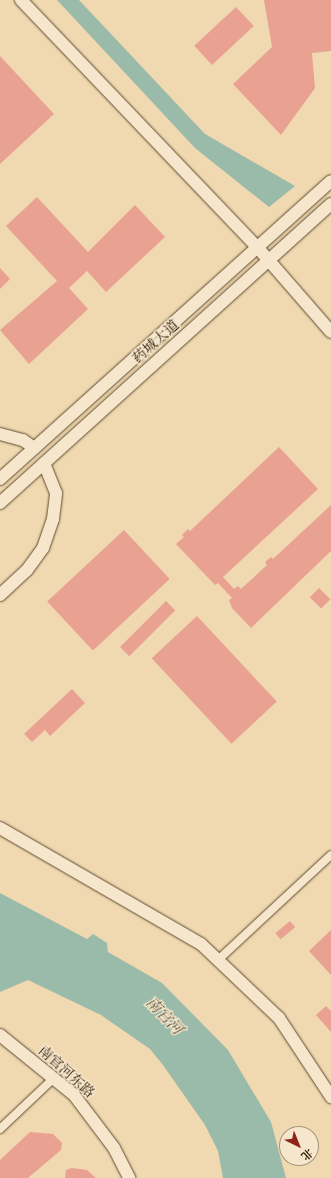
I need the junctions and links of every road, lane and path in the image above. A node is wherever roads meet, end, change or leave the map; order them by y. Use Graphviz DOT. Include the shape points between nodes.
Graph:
graph roads {
  1 [pos="21,0"];
  2 [pos="331,182"];
  3 [pos="331,204"];
  4 [pos="258,248"];
  5 [pos="267,262"];
  6 [pos="331,332"];
  7 [pos="0,434"];
  8 [pos="34,448"];
  9 [pos="44,463"];
  10 [pos="0,479"];
  11 [pos="0,503"];
  12 [pos="0,595"];
  13 [pos="0,828"];
  14 [pos="331,855"];
  15 [pos="218,960"];
  16 [pos="0,1035"];
  17 [pos="54,1078"];
  18 [pos="331,1097"];
  19 [pos="0,1129"];
  20 [pos="129,1178"];
  1 -- 4 [label="street"];
  2 -- 4 [label="street, 药城大道"];
  3 -- 5 [label="street, 药城大道"];
  4 -- 5 [label="street"];
  4 -- 8 [label="street, 药城大道"];
  5 -- 6 [label="street"];
  5 -- 9 [label="street, 药城大道"];
  7 -- 8 [label="street" via="23,440"];
  8 -- 10 [label="street, 药城大道"];
  9 -- 11 [label="street, 药城大道"];
  9 -- 12 [label="street" via="56,493 53,519 42,548 27,570"];
  13 -- 15 [label="street" via="201,944"];
  14 -- 15 [label="street"];
  15 -- 18 [label="street" via="279,1018"];
  16 -- 17 [label="street, 南官河东路"];
  17 -- 19 [label="street"];
  17 -- 20 [label="street, 南官河东路" via="94,1120 114,1148"];
}
